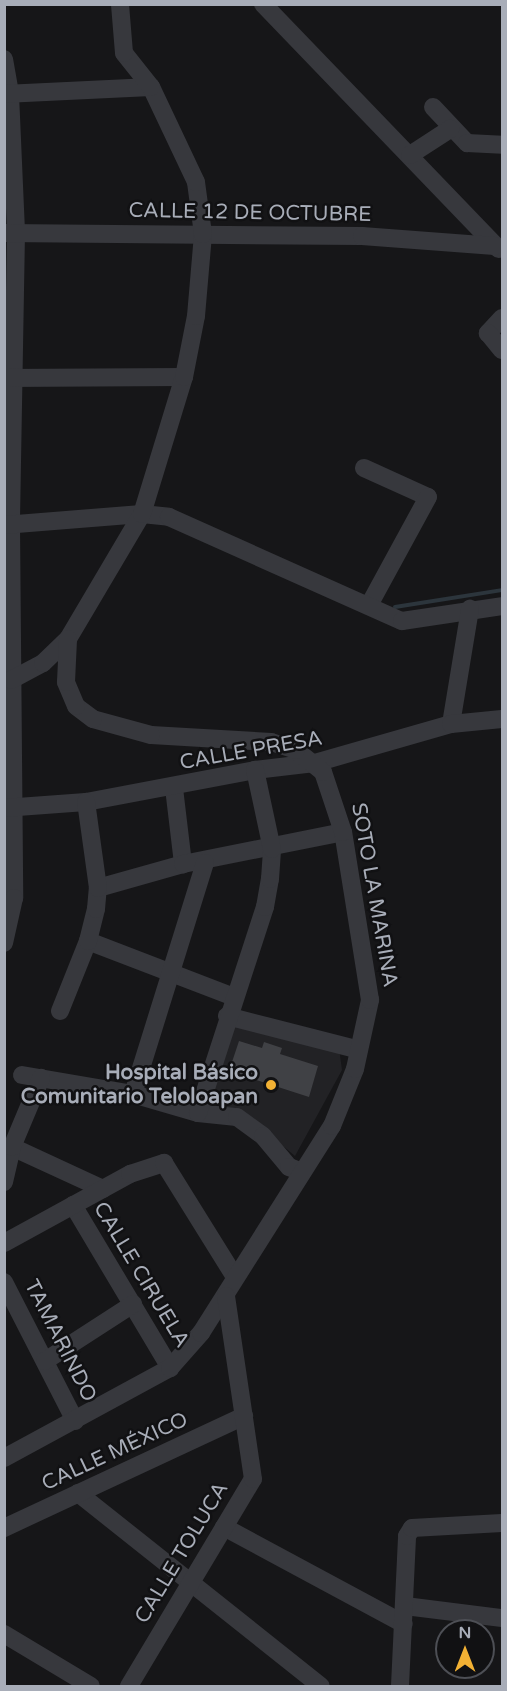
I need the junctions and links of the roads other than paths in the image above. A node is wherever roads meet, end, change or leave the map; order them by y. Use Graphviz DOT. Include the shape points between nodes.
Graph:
graph roads {
  1 [pos="270,8"];
  2 [pos="121,9"];
  3 [pos="4,59"];
  4 [pos="151,87"];
  5 [pos="7,94"];
  6 [pos="433,107"];
  7 [pos="450,129"];
  8 [pos="502,146"];
  9 [pos="410,155"];
  10 [pos="10,233"];
  11 [pos="203,234"];
  12 [pos="499,249"];
  13 [pos="502,318"];
  14 [pos="502,350"];
  15 [pos="184,377"];
  16 [pos="9,378"];
  17 [pos="364,468"];
  18 [pos="142,513"];
  19 [pos="8,525"];
  20 [pos="369,605"];
  21 [pos="502,606"];
  22 [pos="470,609"];
  23 [pos="68,639"];
  24 [pos="11,680"];
  25 [pos="502,719"];
  26 [pos="451,724"];
  27 [pos="315,763"];
  28 [pos="255,770"];
  29 [pos="174,788"];
  30 [pos="86,802"];
  31 [pos="8,808"];
  32 [pos="343,832"];
  33 [pos="272,849"];
  34 [pos="206,863"];
  35 [pos="183,864"];
  36 [pos="98,888"];
  37 [pos="88,941"];
  38 [pos="4,943"];
  39 [pos="171,973"];
  40 [pos="234,997"];
  41 [pos="60,1011"];
  42 [pos="227,1016"];
  43 [pos="359,1050"];
  44 [pos="133,1094"];
  45 [pos="198,1113"];
  46 [pos="12,1147"];
  47 [pos="302,1172"];
  48 [pos="4,1182"];
  49 [pos="103,1189"];
  50 [pos="73,1205"];
  51 [pos="4,1243"];
  52 [pos="235,1277"];
  53 [pos="4,1282"];
  54 [pos="226,1296"];
  55 [pos="133,1304"];
  56 [pos="12,1313"];
  57 [pos="45,1361"];
  58 [pos="170,1368"];
  59 [pos="244,1416"];
  60 [pos="75,1420"];
  61 [pos="4,1458"];
  62 [pos="78,1493"];
  63 [pos="502,1523"];
  64 [pos="224,1527"];
  65 [pos="4,1528"];
  66 [pos="188,1583"];
  67 [pos="405,1605"];
  68 [pos="502,1618"];
  69 [pos="404,1624"];
  70 [pos="4,1635"];
  71 [pos="90,1686"];
  72 [pos="129,1686"];
  73 [pos="321,1686"];
  74 [pos="400,1686"];
  1 -- 9 [label="street"];
  2 -- 4 [label="street" via="124,53"];
  3 -- 5 [label="street"];
  4 -- 5 [label="street"];
  4 -- 11 [label="street" via="196,182"];
  5 -- 10 [label="street"];
  6 -- 7 [label="street"];
  7 -- 8 [label="street" via="467,143"];
  7 -- 9 [label="street"];
  9 -- 12 [label="street"];
  10 -- 11 [label="street, CALLE 12 DE OCTUBRE"];
  10 -- 16 [label="street"];
  11 -- 12 [label="street, CALLE 12 DE OCTUBRE" via="362,236"];
  11 -- 15 [label="street" via="196,316"];
  13 -- 14 [label="street" via="488,333"];
  15 -- 16 [label="street"];
  15 -- 18 [label="street"];
  16 -- 19 [label="street"];
  17 -- 20 [label="street" via="428,497"];
  18 -- 19 [label="street"];
  18 -- 20 [label="street" via="169,517"];
  18 -- 23 [label="street"];
  19 -- 24 [label="street"];
  20 -- 22 [label="street" via="402,621"];
  21 -- 22 [label="street"];
  22 -- 26 [label="street"];
  23 -- 24 [label="street" via="43,663"];
  23 -- 27 [label="street" via="66,682 76,706 93,719 152,735 271,742 296,750"];
  24 -- 31 [label="street"];
  25 -- 26 [label="street, CALLE PRESA"];
  26 -- 27 [label="street, CALLE PRESA"];
  27 -- 28 [label="street, CALLE PRESA"];
  27 -- 32 [label="street, SOTO LA MARINA" via="335,801"];
  28 -- 29 [label="street, CALLE PRESA"];
  28 -- 33 [label="street"];
  29 -- 30 [label="street, CALLE PRESA"];
  29 -- 35 [label="street"];
  30 -- 31 [label="street, CALLE PRESA"];
  30 -- 36 [label="street"];
  31 -- 38 [label="street" via="14,898"];
  32 -- 33 [label="street"];
  32 -- 43 [label="street, SOTO LA MARINA" via="370,1000"];
  33 -- 34 [label="street"];
  33 -- 40 [label="street" via="265,907"];
  34 -- 35 [label="street"];
  34 -- 39 [label="street"];
  35 -- 36 [label="street"];
  36 -- 37 [label="street"];
  37 -- 39 [label="street"];
  37 -- 41 [label="street"];
  39 -- 40 [label="street"];
  39 -- 44 [label="street"];
  40 -- 42 [label="street"];
  42 -- 43 [label="street"];
  42 -- 45 [label="street"];
  43 -- 47 [label="street, SOTO LA MARINA" via="332,1126"];
  44 -- 45 [label="street"];
  44 -- 46 [label="street" via="32,1076"];
  45 -- 47 [label="street" via="237,1117 263,1136 289,1167"];
  46 -- 48 [label="street"];
  46 -- 49 [label="street"];
  47 -- 52 [label="street, SOTO LA MARINA"];
  49 -- 50 [label="street"];
  49 -- 52 [label="street" via="130,1174 164,1163"];
  50 -- 51 [label="street"];
  50 -- 55 [label="street, CALLE CIRUELA"];
  52 -- 54 [label="street, SOTO LA MARINA"];
  53 -- 56 [label="street, TAMARINDO"];
  54 -- 58 [label="street, SOTO LA MARINA"];
  54 -- 59 [label="street, CALLE TOLUCA"];
  55 -- 57 [label="street"];
  55 -- 58 [label="street, CALLE CIRUELA"];
  56 -- 57 [label="street, TAMARINDO"];
  57 -- 60 [label="street, TAMARINDO"];
  58 -- 60 [label="street, SOTO LA MARINA"];
  59 -- 62 [label="street, CALLE MÉXICO"];
  59 -- 64 [label="street, CALLE TOLUCA" via="253,1479"];
  60 -- 61 [label="street, SOTO LA MARINA"];
  62 -- 65 [label="street, CALLE MÉXICO"];
  62 -- 66 [label="street"];
  63 -- 67 [label="street" via="412,1528 407,1536"];
  64 -- 66 [label="street, CALLE TOLUCA"];
  64 -- 69 [label="street"];
  66 -- 72 [label="street, CALLE TOLUCA"];
  66 -- 73 [label="street"];
  67 -- 68 [label="street"];
  67 -- 69 [label="street"];
  69 -- 74 [label="street"];
  70 -- 71 [label="street"];
}
